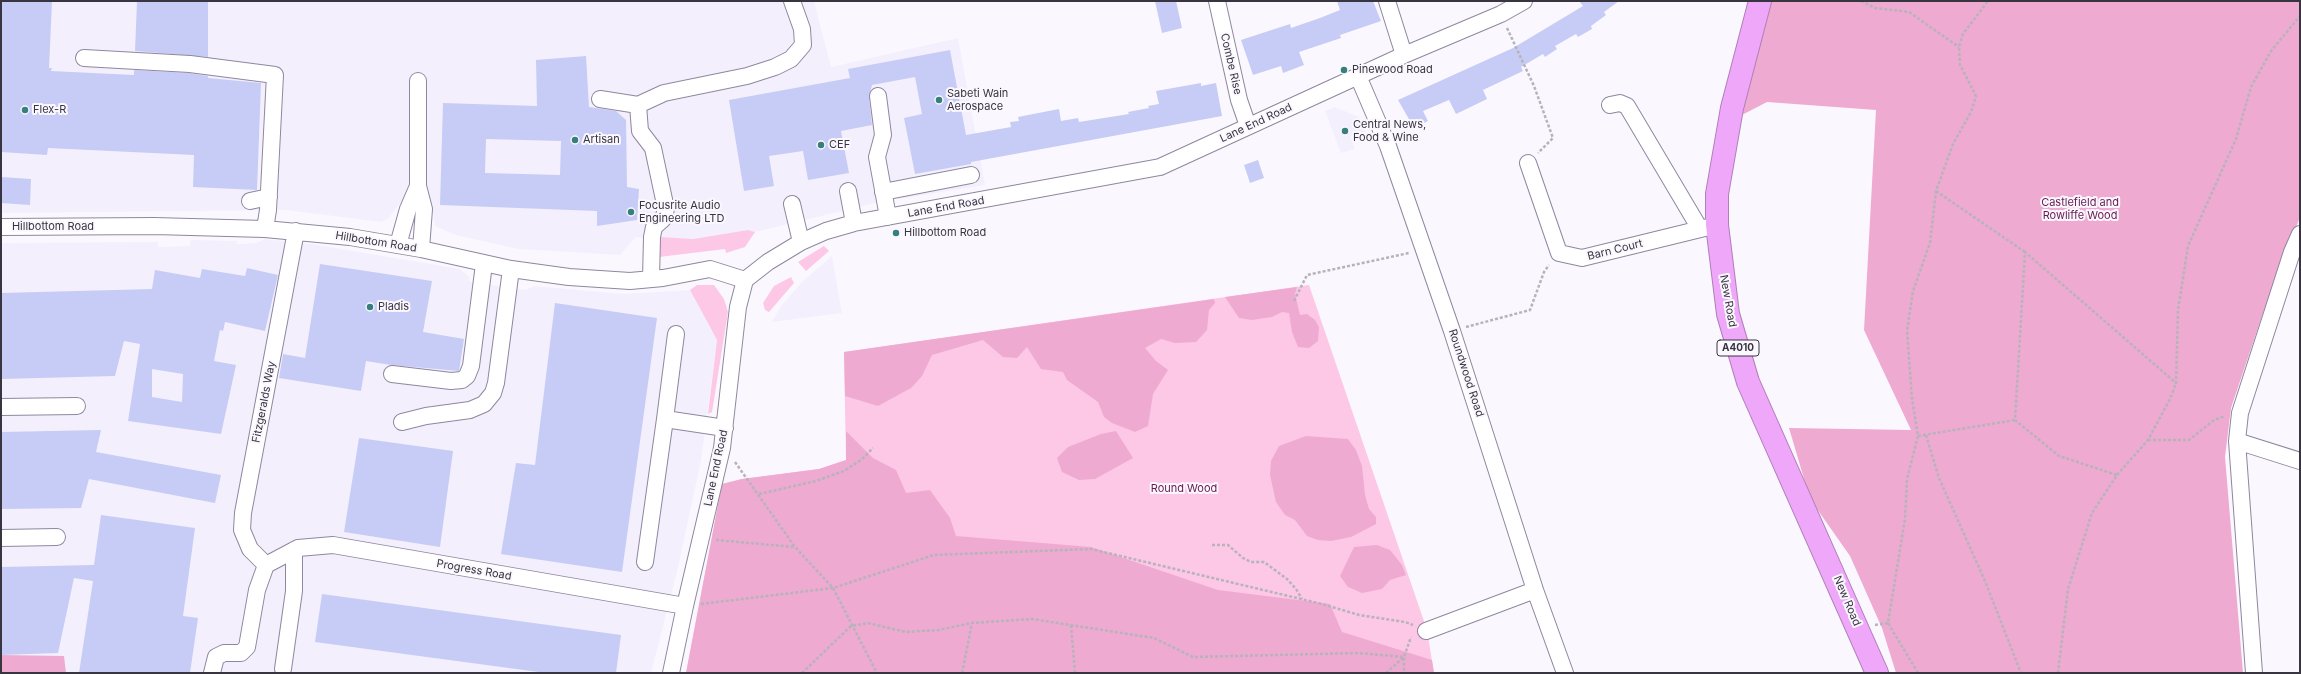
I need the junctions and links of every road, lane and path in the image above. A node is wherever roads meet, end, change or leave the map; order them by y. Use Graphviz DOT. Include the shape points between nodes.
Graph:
graph roads {
  1 [pos="792,1"];
  2 [pos="1217,1"];
  3 [pos="1387,1"];
  4 [pos="1524,1"];
  5 [pos="1760,1"];
  6 [pos="1860,1"];
  7 [pos="1988,1"];
  8 [pos="1500,14"];
  9 [pos="2300,16"];
  10 [pos="1959,47"];
  11 [pos="1404,55"];
  12 [pos="84,58"];
  13 [pos="1358,76"];
  14 [pos="418,81"];
  15 [pos="878,96"];
  16 [pos="600,99"];
  17 [pos="638,105"];
  18 [pos="1610,105"];
  19 [pos="1248,126"];
  20 [pos="1528,163"];
  21 [pos="971,175"];
  22 [pos="418,186"];
  23 [pos="848,191"];
  24 [pos="1936,191"];
  25 [pos="883,192"];
  26 [pos="269,197"];
  27 [pos="250,201"];
  28 [pos="792,204"];
  29 [pos="888,217"];
  30 [pos="854,223"];
  31 [pos="1,227"];
  32 [pos="1709,227"];
  33 [pos="265,229"];
  34 [pos="296,231"];
  35 [pos="2300,234"];
  36 [pos="801,242"];
  37 [pos="398,245"];
  38 [pos="421,249"];
  39 [pos="1423,250"];
  40 [pos="2025,252"];
  41 [pos="1558,253"];
  42 [pos="484,264"];
  43 [pos="511,269"];
  44 [pos="651,279"];
  45 [pos="745,280"];
  46 [pos="1294,301"];
  47 [pos="1452,331"];
  48 [pos="676,334"];
  49 [pos="392,374"];
  50 [pos="2176,383"];
  51 [pos="77,406"];
  52 [pos="1,407"];
  53 [pos="2227,416"];
  54 [pos="665,419"];
  55 [pos="2015,420"];
  56 [pos="402,422"];
  57 [pos="725,428"];
  58 [pos="1926,435"];
  59 [pos="1918,436"];
  60 [pos="2148,440"];
  61 [pos="2237,442"];
  62 [pos="722,448"];
  63 [pos="873,448"];
  64 [pos="2300,461"];
  65 [pos="2117,475"];
  66 [pos="759,494"];
  67 [pos="57,537"];
  68 [pos="1,538"];
  69 [pos="700,539"];
  70 [pos="1212,545"];
  71 [pos="795,547"];
  72 [pos="294,550"];
  73 [pos="645,562"];
  74 [pos="266,565"];
  75 [pos="833,588"];
  76 [pos="1536,590"];
  77 [pos="1302,599"];
  78 [pos="685,606"];
  79 [pos="972,623"];
  80 [pos="1071,625"];
  81 [pos="851,626"];
  82 [pos="1421,629"];
  83 [pos="1404,657"];
  84 [pos="284,669"];
  85 [pos="212,673"];
  86 [pos="671,673"];
  87 [pos="802,673"];
  88 [pos="877,673"];
  89 [pos="962,673"];
  90 [pos="1075,673"];
  91 [pos="1386,673"];
  92 [pos="1404,673"];
  93 [pos="1565,673"];
  94 [pos="1877,673"];
  95 [pos="1918,673"];
  96 [pos="2021,673"];
  97 [pos="2058,673"];
  98 [pos="2254,673"];
  1 -- 17 [label="street" via="802,29 803,45 791,59 747,76 664,93"];
  2 -- 19 [label="street, Combe Rise" via="1239,100"];
  3 -- 11 [label="street"];
  4 -- 8 [label="street, Lane End Road"];
  5 -- 32 [label="highway, New Road / A4010" via="1732,108"];
  6 -- 10 [label="path" via="1875,8 1909,12"];
  7 -- 10 [label="path" via="1963,34"];
  8 -- 11 [label="street, Lane End Road"];
  8 -- 20 [label="path" via="1534,86 1553,138"];
  9 -- 50 [label="path" via="2271,50 2251,87 2236,139 2188,246 2178,310"];
  10 -- 24 [label="path" via="1960,65 1976,96 1971,112 1953,144"];
  11 -- 13 [label="street, Lane End Road"];
  12 -- 26 [label="street" via="190,64 275,75"];
  13 -- 19 [label="street, Lane End Road"];
  13 -- 39 [label="street, Roundwood Road" via="1388,146"];
  14 -- 22 [label="street"];
  15 -- 25 [label="street" via="883,135 877,157"];
  16 -- 17 [label="street"];
  17 -- 44 [label="street" via="640,131 653,148 666,209 663,219 654,227"];
  18 -- 32 [label="street" via="1620,103 1627,106"];
  19 -- 29 [label="street, Lane End Road" via="1160,167"];
  20 -- 41 [label="street"];
  21 -- 25 [label="street"];
  22 -- 37 [label="street" via="408,209"];
  22 -- 38 [label="street" via="424,209"];
  23 -- 30 [label="street"];
  24 -- 40 [label="path"];
  24 -- 59 [label="path" via="1930,243 1913,291 1907,331 1912,399"];
  25 -- 29 [label="street"];
  26 -- 27 [label="street"];
  26 -- 33 [label="street"];
  28 -- 36 [label="street"];
  29 -- 30 [label="street, Lane End Road"];
  30 -- 36 [label="street, Lane End Road"];
  31 -- 33 [label="street, Hillbottom Road" via="154,226"];
  32 -- 41 [label="street, Barn Court" via="1582,258"];
  32 -- 94 [label="highway, New Road / A4010" via="1728,314 1748,382"];
  33 -- 34 [label="street, Hillbottom Road"];
  34 -- 37 [label="street, Hillbottom Road"];
  34 -- 74 [label="street, Fitzgeralds Way" via="243,513 242,530 250,549"];
  35 -- 61 [label="street" via="2240,413"];
  36 -- 45 [label="street, Lane End Road"];
  37 -- 38 [label="street, Hillbottom Road"];
  38 -- 42 [label="street, Hillbottom Road"];
  39 -- 46 [label="path" via="1307,275"];
  39 -- 47 [label="street, Roundwood Road"];
  40 -- 50 [label="path"];
  40 -- 55 [label="path"];
  41 -- 47 [label="path" via="1544,272 1530,310"];
  42 -- 43 [label="street, Hillbottom Road"];
  42 -- 49 [label="street" via="471,366 467,376 462,380 451,381"];
  43 -- 44 [label="street, Hillbottom Road" via="569,276"];
  43 -- 56 [label="street" via="493,393 484,404 470,410"];
  44 -- 45 [label="street, Hillbottom Road" via="710,269"];
  45 -- 57 [label="street, Lane End Road" via="738,307"];
  47 -- 76 [label="street, Roundwood Road"];
  48 -- 54 [label="street"];
  50 -- 60 [label="path"];
  51 -- 52 [label="street"];
  53 -- 60 [label="path" via="2214,420 2189,440"];
  54 -- 57 [label="street"];
  54 -- 73 [label="street"];
  55 -- 58 [label="path"];
  55 -- 65 [label="path" via="2059,456"];
  57 -- 62 [label="street, Lane End Road"];
  58 -- 59 [label="path"];
  58 -- 96 [label="path" via="1939,478 1985,581"];
  59 -- 95 [label="path" via="1907,479 1905,519 1888,623"];
  60 -- 65 [label="path"];
  61 -- 64 [label="street"];
  61 -- 98 [label="street"];
  62 -- 66 [label="path"];
  62 -- 69 [label="street, Lane End Road"];
  63 -- 66 [label="path" via="844,471 816,481"];
  65 -- 97 [label="path" via="2092,513 2068,589"];
  66 -- 71 [label="path"];
  67 -- 68 [label="street"];
  69 -- 71 [label="path"];
  69 -- 78 [label="street, Lane End Road"];
  70 -- 77 [label="path" via="1228,545 1251,562 1264,562 1287,579"];
  71 -- 75 [label="path"];
  72 -- 74 [label="street, Progress Road"];
  72 -- 78 [label="street, Progress Road" via="333,545"];
  72 -- 84 [label="street" via="294,591"];
  74 -- 85 [label="street" via="257,590 247,647 241,653 224,653 216,657"];
  75 -- 77 [label="path" via="934,555 1091,549"];
  75 -- 78 [label="path"];
  75 -- 81 [label="path"];
  76 -- 82 [label="street"];
  76 -- 93 [label="street, Roundwood Road"];
  77 -- 82 [label="path" via="1359,615 1406,622"];
  78 -- 86 [label="street, Lane End Road"];
  79 -- 80 [label="path" via="1032,619"];
  79 -- 81 [label="path" via="938,630 906,632 868,623"];
  79 -- 89 [label="path"];
  80 -- 83 [label="path" via="1154,638 1193,657 1358,654"];
  80 -- 90 [label="path"];
  81 -- 87 [label="path"];
  81 -- 88 [label="path"];
  82 -- 83 [label="path"];
  83 -- 91 [label="path"];
  83 -- 92 [label="path"];
}
